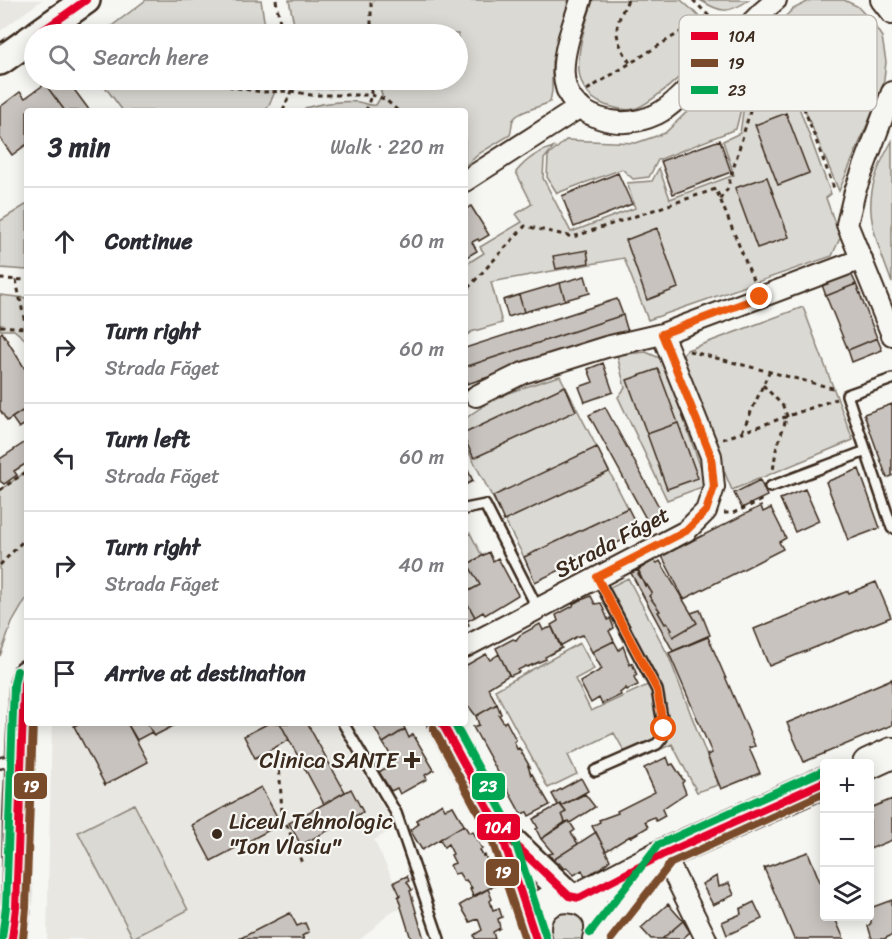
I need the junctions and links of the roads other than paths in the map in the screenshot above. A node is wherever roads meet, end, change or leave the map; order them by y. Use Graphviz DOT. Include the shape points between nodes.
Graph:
graph roads {
  1 [pos="86,0"];
  2 [pos="581,0"];
  3 [pos="776,0"];
  4 [pos="881,0"];
  5 [pos="892,14"];
  6 [pos="759,15"];
  7 [pos="53,24"];
  8 [pos="24,44"];
  9 [pos="0,61"];
  10 [pos="679,97"];
  11 [pos="888,98"];
  12 [pos="578,104"];
  13 [pos="468,179"];
  14 [pos="862,259"];
  15 [pos="662,334"];
  16 [pos="892,335"];
  17 [pos="892,380"];
  18 [pos="476,396"];
  19 [pos="866,451"];
  20 [pos="770,487"];
  21 [pos="468,508"];
  22 [pos="892,528"];
  23 [pos="597,577"];
  24 [pos="538,609"];
  25 [pos="468,645"];
  26 [pos="24,684"];
  27 [pos="345,726"];
  28 [pos="444,726"];
  29 [pos="892,753"];
  30 [pos="10,761"];
  31 [pos="874,761"];
  32 [pos="595,771"];
  33 [pos="820,784"];
  34 [pos="500,830"];
  35 [pos="664,854"];
  36 [pos="574,897"];
  37 [pos="535,934"];
  38 [pos="599,937"];
  39 [pos="12,939"];
  40 [pos="439,939"];
  41 [pos="706,939"];
  1 -- 7 [label="main road"];
  2 -- 12 [label="street" via="563,57 570,99"];
  3 -- 6 [label="street"];
  4 -- 5 [label="street"];
  8 -- 9 [label="main road"];
  10 -- 12 [label="street" via="658,113 635,122 611,123 587,114"];
  11 -- 14 [label="street" via="847,224"];
  12 -- 13 [label="street"];
  14 -- 15 [label="street"];
  14 -- 16 [label="street"];
  15 -- 18 [label="street" via="606,346 523,373"];
  15 -- 23 [label="street, Strada Făget" via="711,456 714,487 706,511 686,531"];
  17 -- 19 [label="lane" via="850,394"];
  19 -- 20 [label="lane"];
  19 -- 22 [label="lane"];
  21 -- 24 [label="lane" via="485,505"];
  23 -- 24 [label="street, Strada Făget"];
  23 -- 32 [label="lane" via="657,690 664,729 657,744"];
  24 -- 25 [label="street, Strada Făget"];
  26 -- 30 [label="main road"];
  27 -- 40 [label="lane" via="396,813"];
  28 -- 34 [label="main road"];
  29 -- 31 [label="main road"];
  30 -- 39 [label="main road" via="16,908"];
  33 -- 35 [label="main road"];
  34 -- 36 [label="main road"];
  34 -- 37 [label="main road"];
  35 -- 36 [label="main road"];
  35 -- 38 [label="main road"];
  35 -- 41 [label="street"];
  36 -- 37 [label="main road" via="550,901 540,909"];
  36 -- 38 [label="main road" via="589,904 596,913"];
}
